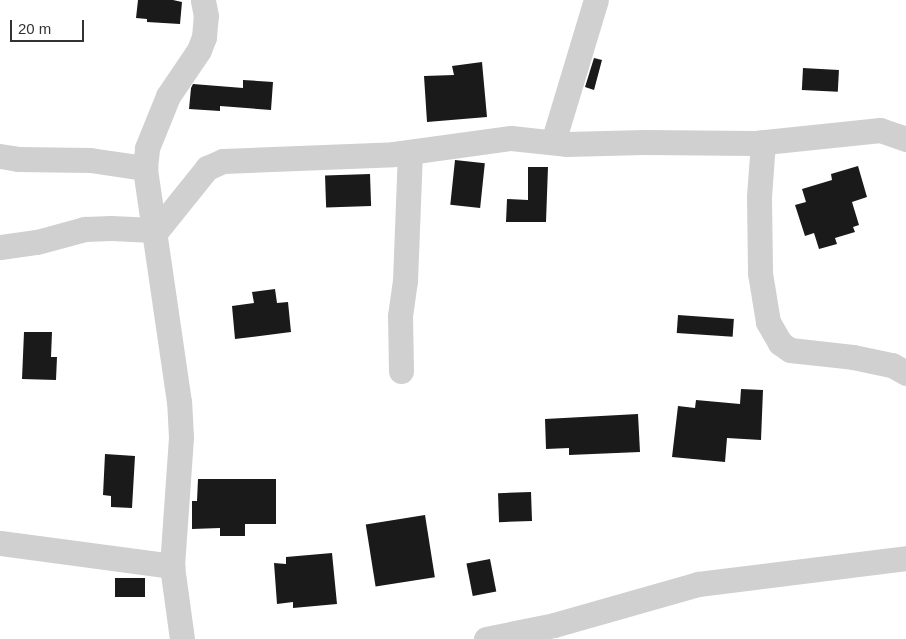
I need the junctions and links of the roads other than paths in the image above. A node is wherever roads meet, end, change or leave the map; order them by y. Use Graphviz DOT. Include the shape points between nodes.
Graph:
graph roads {
  1 [pos="204,0"];
  2 [pos="596,0"];
  3 [pos="906,139"];
  4 [pos="553,142"];
  5 [pos="763,142"];
  6 [pos="410,152"];
  7 [pos="0,156"];
  8 [pos="144,168"];
  9 [pos="154,232"];
  10 [pos="0,247"];
  11 [pos="401,370"];
  12 [pos="906,372"];
  13 [pos="0,543"];
  14 [pos="906,558"];
  15 [pos="172,566"];
  16 [pos="182,639"];
  17 [pos="486,639"];
  1 -- 8 [label="street" via="204,37 199,50 168,96 147,148"];
  2 -- 4 [label="street"];
  3 -- 5 [label="street" via="880,130"];
  4 -- 5 [label="street"];
  4 -- 6 [label="street" via="511,138"];
  5 -- 12 [label="street" via="759,197 760,273 768,322 780,343 790,350 853,357 892,365"];
  6 -- 9 [label="street" via="223,161 207,168"];
  6 -- 11 [label="street" via="405,281 400,316"];
  7 -- 8 [label="street" via="90,160"];
  8 -- 9 [label="street"];
  9 -- 10 [label="street" via="85,229 37,242"];
  9 -- 15 [label="street" via="179,402 181,437"];
  13 -- 15 [label="street"];
  14 -- 17 [label="street" via="698,584 554,625"];
  15 -- 16 [label="street"];
}
